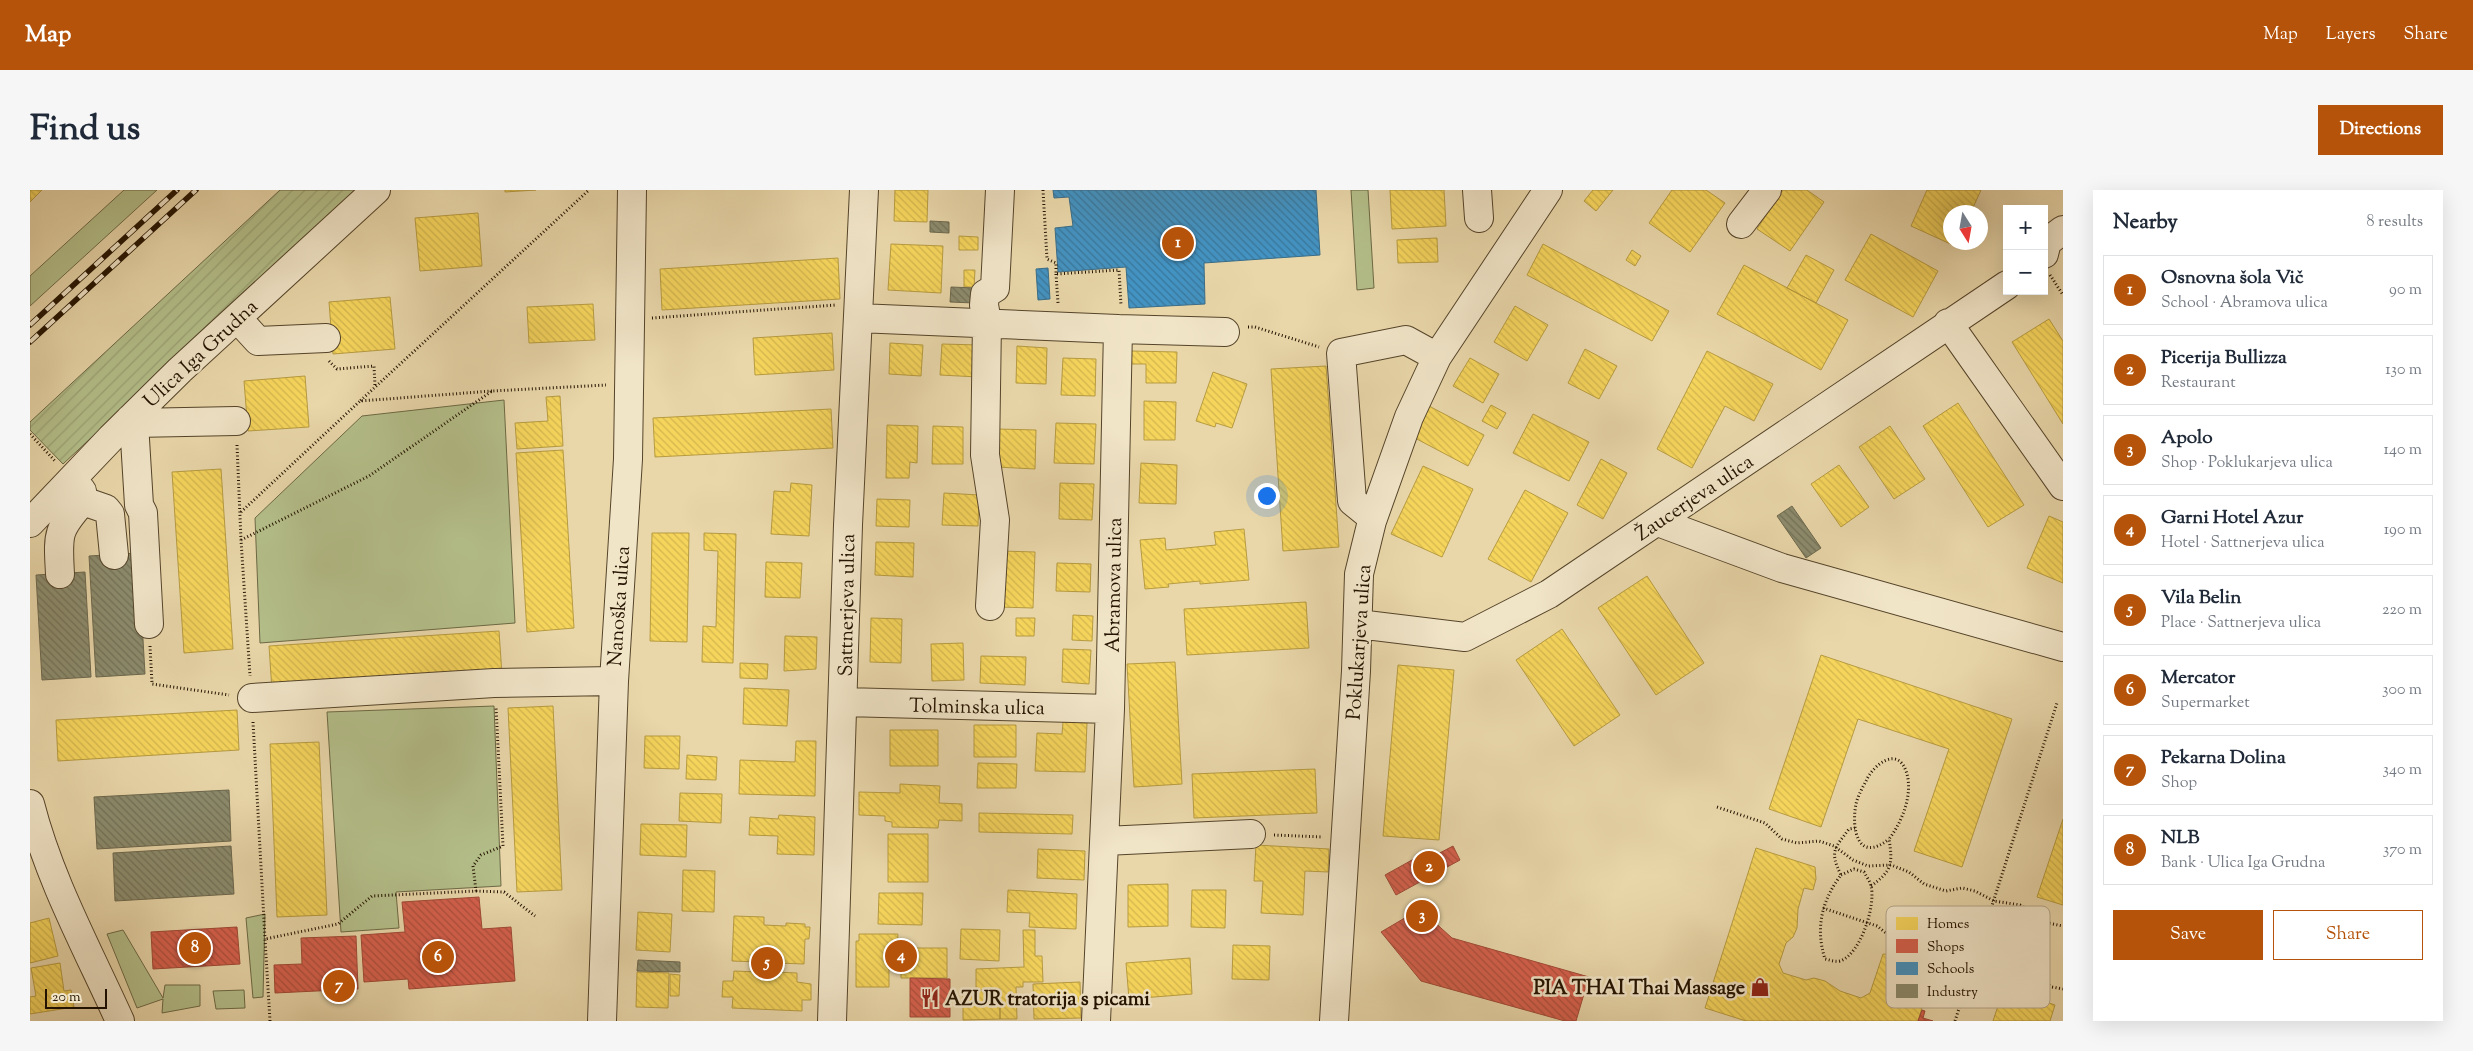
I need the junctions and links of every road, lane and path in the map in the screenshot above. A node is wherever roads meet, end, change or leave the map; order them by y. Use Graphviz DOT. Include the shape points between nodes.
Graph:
graph roads {
  1 [pos="376,190"];
  2 [pos="589,190"];
  3 [pos="632,190"];
  4 [pos="864,190"];
  5 [pos="1000,190"];
  6 [pos="1043,190"];
  7 [pos="1477,190"];
  8 [pos="1548,190"];
  9 [pos="1767,190"];
  10 [pos="1479,218"];
  11 [pos="1741,224"];
  12 [pos="2063,230"];
  13 [pos="2050,261"];
  14 [pos="1056,274"];
  15 [pos="2003,289"];
  16 [pos="2063,295"];
  17 [pos="1050,306"];
  18 [pos="858,311"];
  19 [pos="237,318"];
  20 [pos="630,320"];
  21 [pos="987,322"];
  22 [pos="1948,323"];
  23 [pos="1124,329"];
  24 [pos="1225,332"];
  25 [pos="326,338"];
  26 [pos="1341,352"];
  27 [pos="1437,357"];
  28 [pos="630,384"];
  29 [pos="375,387"];
  30 [pos="492,391"];
  31 [pos="360,401"];
  32 [pos="132,421"];
  33 [pos="236,421"];
  34 [pos="30,434"];
  35 [pos="2063,486"];
  36 [pos="87,497"];
  37 [pos="139,505"];
  38 [pos="240,512"];
  39 [pos="1373,518"];
  40 [pos="1658,522"];
  41 [pos="30,523"];
  42 [pos="241,540"];
  43 [pos="114,555"];
  44 [pos="60,574"];
  45 [pos="990,606"];
  46 [pos="149,624"];
  47 [pos="1358,624"];
  48 [pos="2063,647"];
  49 [pos="614,681"];
  50 [pos="494,684"];
  51 [pos="252,698"];
  52 [pos="844,702"];
  53 [pos="2057,703"];
  54 [pos="1110,709"];
  55 [pos="30,804"];
  56 [pos="1717,807"];
  57 [pos="1855,828"];
  58 [pos="1251,834"];
  59 [pos="1346,838"];
  60 [pos="1889,839"];
  61 [pos="1105,840"];
  62 [pos="1834,846"];
  63 [pos="1891,865"];
  64 [pos="1841,875"];
  65 [pos="1871,886"];
  66 [pos="476,891"];
  67 [pos="1994,901"];
  68 [pos="1992,906"];
  69 [pos="2021,906"];
  70 [pos="1823,908"];
  71 [pos="535,916"];
  72 [pos="1867,923"];
  73 [pos="2050,924"];
  74 [pos="2063,926"];
  75 [pos="1886,933"];
  76 [pos="265,939"];
  77 [pos="2050,986"];
  78 [pos="2063,989"];
  79 [pos="1959,1008"];
  80 [pos="120,1021"];
  81 [pos="270,1021"];
  82 [pos="602,1021"];
  83 [pos="832,1021"];
  84 [pos="1096,1021"];
  85 [pos="1334,1021"];
  86 [pos="1955,1021"];
  1 -- 19 [label="street, Ulica Iga Grudna"];
  2 -- 29 [label="path"];
  3 -- 20 [label="street, Nanoška ulica"];
  4 -- 18 [label="street, Sattnerjeva ulica"];
  5 -- 21 [label="street" via="995,288 985,294"];
  6 -- 14 [label="path" via="1047,259 1056,264"];
  7 -- 10 [label="street"];
  8 -- 27 [label="street, Poklukarjeva ulica"];
  9 -- 11 [label="street"];
  12 -- 13 [label="street" via="2047,242"];
  13 -- 16 [label="path"];
  14 -- 17 [label="path" via="1059,306"];
  14 -- 23 [label="path" via="1119,270"];
  15 -- 22 [label="street, Žaucerjeva ulica"];
  18 -- 20 [label="path"];
  18 -- 21 [label="street"];
  18 -- 52 [label="street, Sattnerjeva ulica"];
  19 -- 25 [label="street" via="258,341"];
  19 -- 32 [label="street, Ulica Iga Grudna"];
  20 -- 28 [label="street, Nanoška ulica"];
  21 -- 23 [label="street"];
  21 -- 45 [label="street" via="986,455 995,520"];
  22 -- 35 [label="street"];
  22 -- 40 [label="street, Žaucerjeva ulica"];
  23 -- 24 [label="street"];
  23 -- 54 [label="street, Abramova ulica"];
  24 -- 26 [label="path" via="1255,327"];
  25 -- 29 [label="path" via="328,360 337,369 374,366"];
  26 -- 27 [label="street" via="1406,340"];
  26 -- 39 [label="street" via="1352,501"];
  27 -- 39 [label="street, Poklukarjeva ulica" via="1409,417"];
  28 -- 30 [label="path"];
  28 -- 49 [label="street, Nanoška ulica"];
  29 -- 31 [label="path"];
  30 -- 31 [label="path"];
  30 -- 42 [label="path" via="369,476"];
  31 -- 38 [label="path"];
  32 -- 33 [label="street"];
  32 -- 36 [label="street, Ulica Iga Grudna"];
  32 -- 37 [label="street"];
  33 -- 38 [label="path"];
  34 -- 36 [label="path"];
  36 -- 37 [label="street"];
  36 -- 41 [label="street, Ulica Iga Grudna"];
  36 -- 43 [label="street" via="112,520"];
  36 -- 44 [label="street" via="61,529 58,538"];
  37 -- 46 [label="street" via="143,513"];
  38 -- 42 [label="path"];
  39 -- 47 [label="street, Poklukarjeva ulica" via="1359,574"];
  40 -- 47 [label="street, Žaucerjeva ulica" via="1549,594 1466,637"];
  40 -- 48 [label="street" via="1782,568"];
  42 -- 51 [label="path"];
  46 -- 51 [label="path" via="152,684"];
  47 -- 59 [label="street, Poklukarjeva ulica"];
  49 -- 50 [label="street"];
  49 -- 82 [label="street, Nanoška ulica"];
  50 -- 51 [label="street"];
  50 -- 66 [label="path" via="503,846 481,855 473,866"];
  51 -- 76 [label="path"];
  52 -- 54 [label="street, Tolminska ulica"];
  52 -- 83 [label="street, Sattnerjeva ulica"];
  53 -- 67 [label="path"];
  54 -- 61 [label="street, Abramova ulica"];
  55 -- 80 [label="street" via="52,872"];
  56 -- 62 [label="path" via="1765,823 1782,839 1797,843 1819,841"];
  57 -- 60 [label="path" via="1862,845 1870,849"];
  57 -- 60 [label="path" via="1859,795 1870,774 1880,761 1891,759 1901,762 1906,769 1908,792 1897,829"];
  57 -- 62 [label="path" via="1849,829"];
  58 -- 59 [label="path"];
  58 -- 61 [label="street"];
  59 -- 85 [label="street, Poklukarjeva ulica"];
  60 -- 63 [label="path"];
  61 -- 84 [label="street, Abramova ulica"];
  62 -- 63 [label="path" via="1868,866"];
  62 -- 64 [label="path" via="1834,858"];
  63 -- 65 [label="path" via="1884,876"];
  63 -- 67 [label="path" via="1924,884 1946,891 1962,888 1975,891"];
  64 -- 65 [label="path" via="1854,869 1864,872"];
  64 -- 70 [label="path"];
  65 -- 72 [label="path"];
  66 -- 71 [label="path" via="504,892"];
  66 -- 76 [label="path" via="372,896 338,924"];
  67 -- 68 [label="path"];
  67 -- 69 [label="path"];
  70 -- 72 [label="path"];
  70 -- 72 [label="path" via="1819,929 1825,959 1842,960 1861,938"];
  72 -- 75 [label="path"];
  73 -- 74 [label="path"];
  76 -- 81 [label="path"];
  77 -- 78 [label="path"];
  79 -- 86 [label="path"];
}
